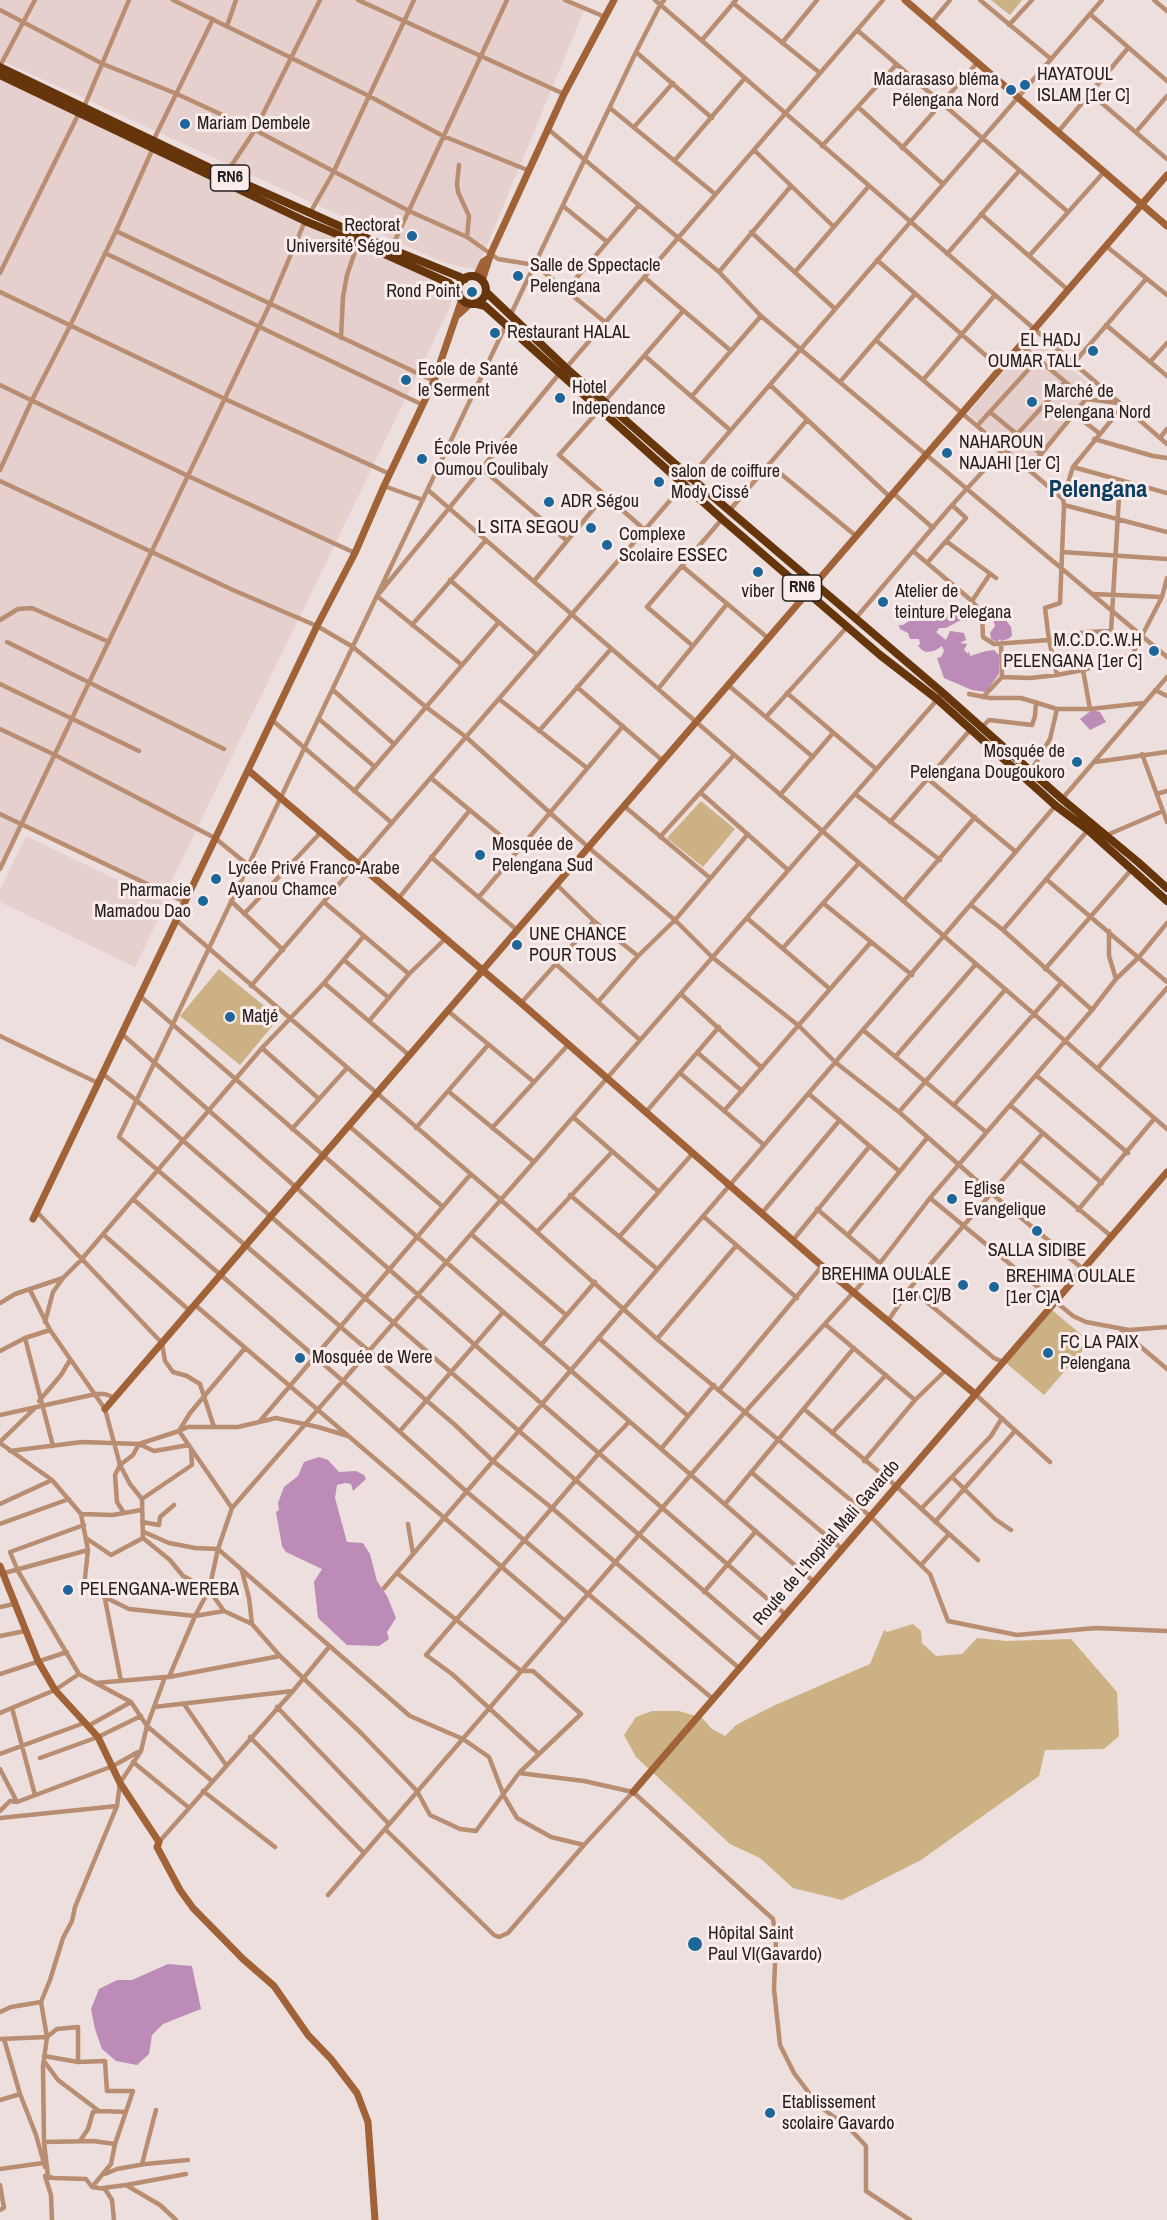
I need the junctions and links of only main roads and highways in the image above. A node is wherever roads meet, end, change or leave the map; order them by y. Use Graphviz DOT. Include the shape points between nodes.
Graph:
graph roads {
  1 [pos="0,67"];
  2 [pos="0,75"];
  3 [pos="82,110"];
  4 [pos="153,145"];
  5 [pos="308,217"];
  6 [pos="465,279"];
  7 [pos="486,292"];
  8 [pos="466,300"];
  9 [pos="508,320"];
  10 [pos="603,405"];
  11 [pos="940,696"];
  12 [pos="1059,802"];
  13 [pos="1167,888"];
  14 [pos="1167,901"];
  1 -- 3 [label="highway, RN6"];
  2 -- 3 [label="highway, RN6"];
  3 -- 4 [label="highway, RN6"];
  4 -- 5 [label="highway, RN6"];
  4 -- 5 [label="highway, RN6" via="225,175"];
  5 -- 6 [label="highway, RN6"];
  5 -- 8 [label="highway, RN6" via="449,283"];
  6 -- 7 [label="highway" via="479,279"];
  6 -- 8 [label="highway"];
  7 -- 8 [label="highway" via="485,297"];
  7 -- 9 [label="highway, RN6"];
  8 -- 9 [label="highway, RN6"];
  9 -- 10 [label="highway, RN6"];
  10 -- 11 [label="highway, RN6"];
  10 -- 11 [label="highway, RN6" via="722,519 880,655"];
  11 -- 12 [label="highway, RN6" via="971,729"];
  11 -- 12 [label="highway, RN6" via="1031,771"];
  12 -- 13 [label="highway, RN6" via="1107,835"];
  12 -- 14 [label="highway, RN6"];
}
